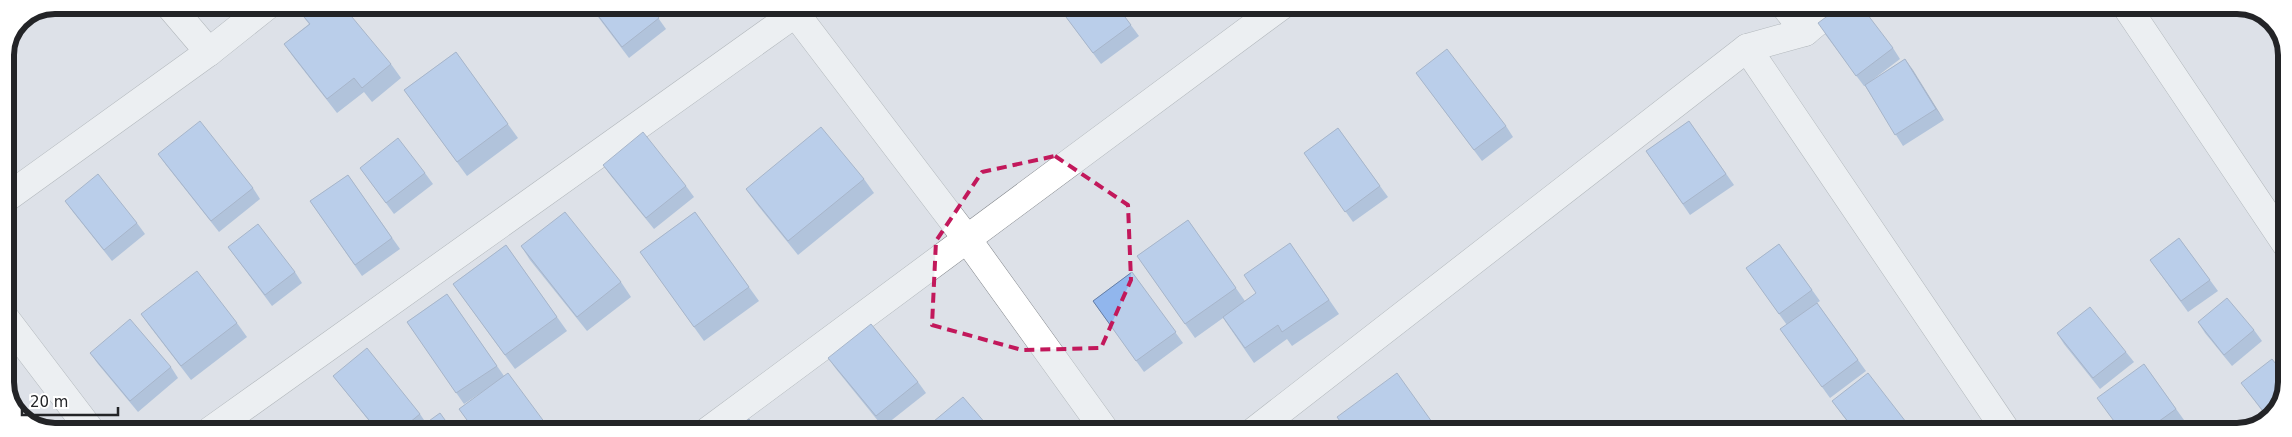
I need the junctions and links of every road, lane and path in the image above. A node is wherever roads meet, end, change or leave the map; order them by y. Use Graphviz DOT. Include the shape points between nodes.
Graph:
graph roads {
  1 [pos="177,14"];
  2 [pos="257,14"];
  3 [pos="790,14"];
  4 [pos="802,14"];
  5 [pos="1270,14"];
  6 [pos="1791,14"];
  7 [pos="1826,14"];
  8 [pos="2131,14"];
  9 [pos="1805,32"];
  10 [pos="1747,48"];
  11 [pos="209,52"];
  12 [pos="14,193"];
  13 [pos="2278,232"];
  14 [pos="967,240"];
  15 [pos="14,330"];
  16 [pos="85,423"];
  17 [pos="221,423"];
  18 [pos="719,423"];
  19 [pos="1099,423"];
  20 [pos="1265,423"];
  21 [pos="2001,423"];
  1 -- 11 [label="street"];
  2 -- 11 [label="street"];
  3 -- 17 [label="street"];
  4 -- 14 [label="street"];
  5 -- 14 [label="street"];
  6 -- 9 [label="street"];
  7 -- 9 [label="street"];
  8 -- 13 [label="street"];
  9 -- 10 [label="street"];
  10 -- 20 [label="street"];
  10 -- 21 [label="street"];
  11 -- 12 [label="street"];
  14 -- 18 [label="street"];
  14 -- 19 [label="street"];
  15 -- 16 [label="street"];
}
